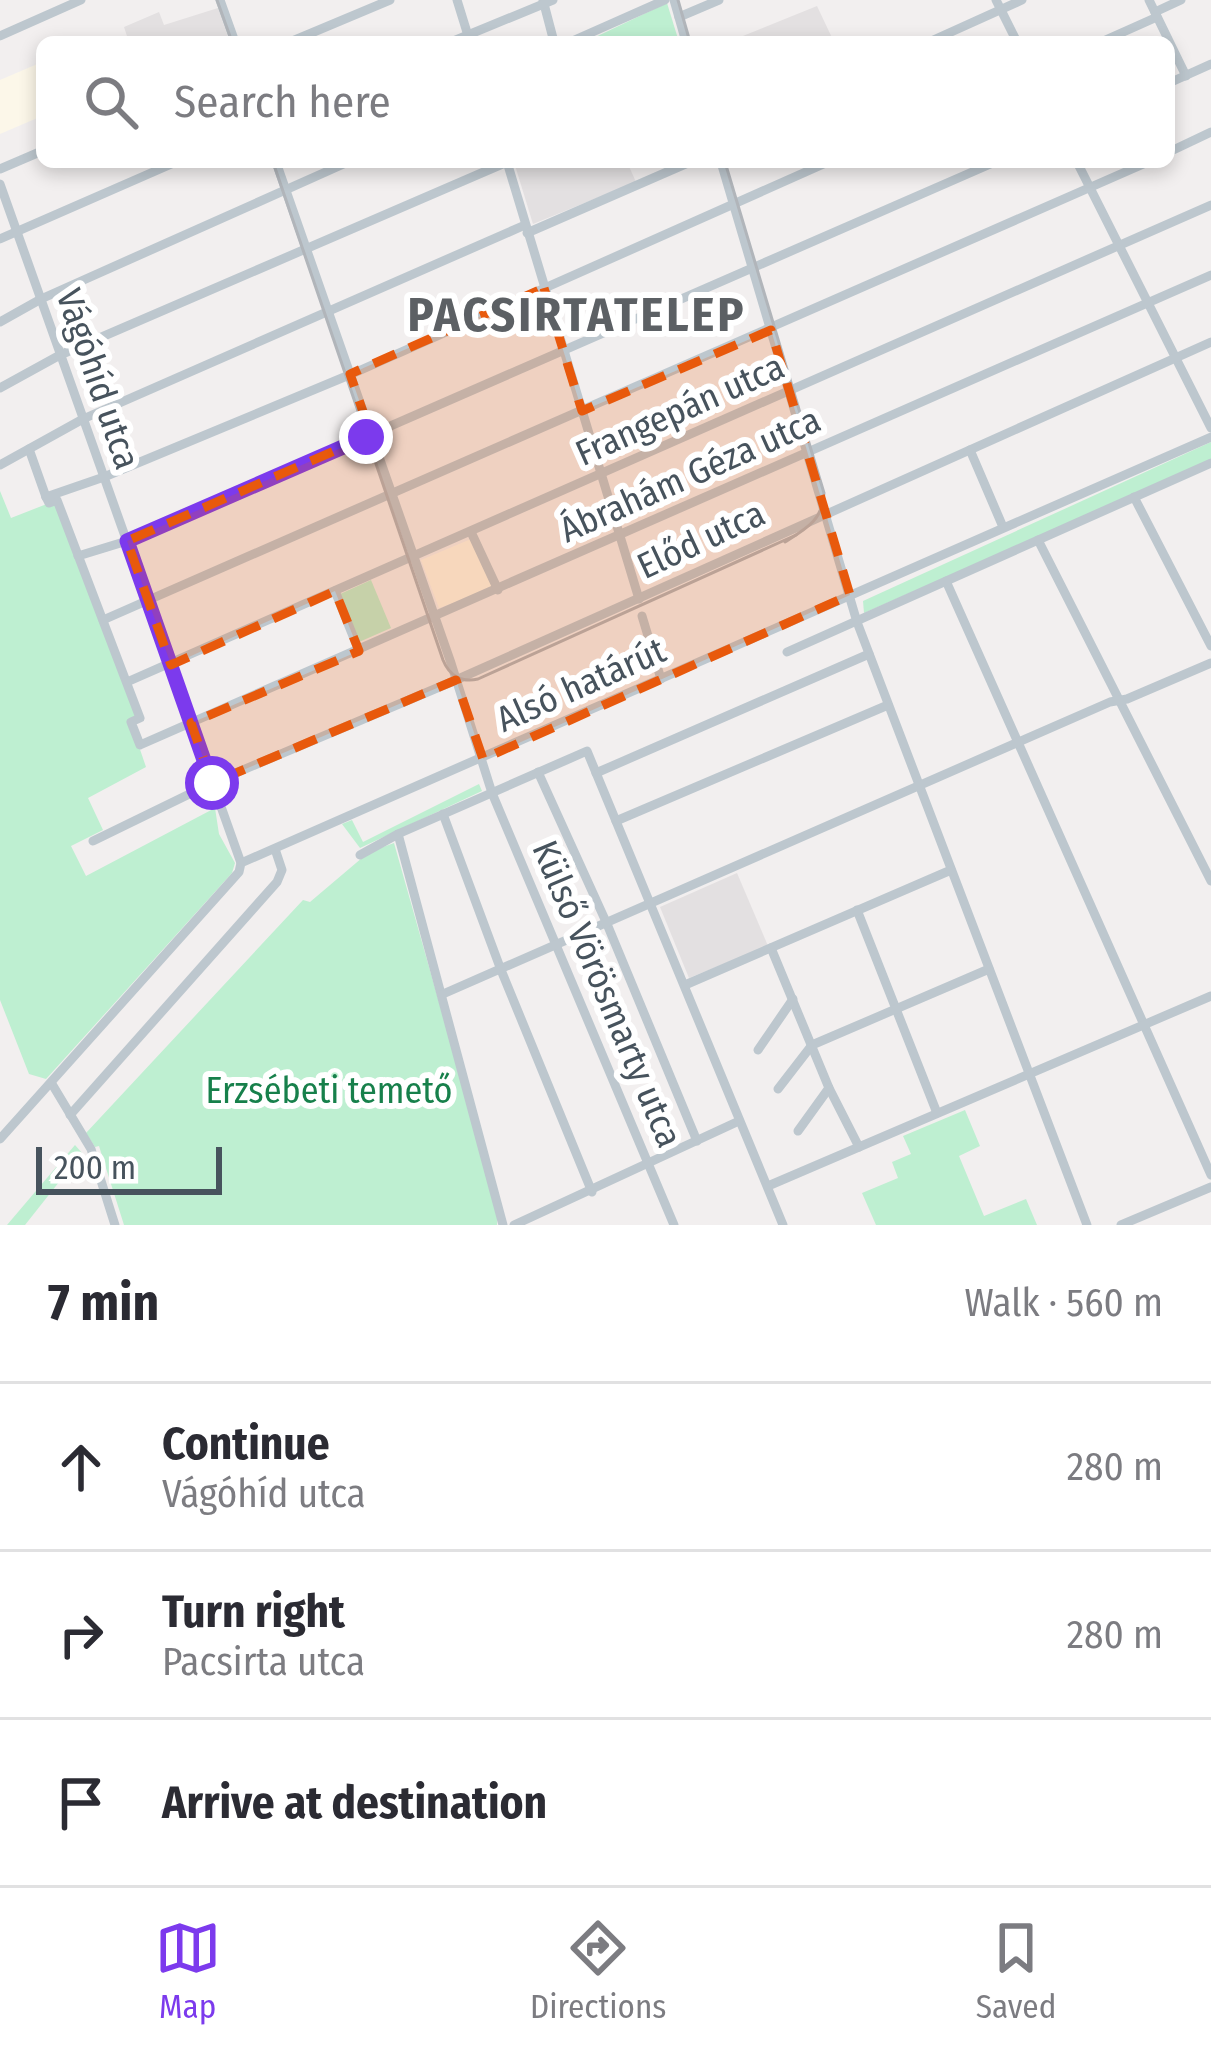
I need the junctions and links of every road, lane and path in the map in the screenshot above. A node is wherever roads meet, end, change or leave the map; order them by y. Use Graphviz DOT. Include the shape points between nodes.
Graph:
graph roads {
  1 [pos="81,0"];
  2 [pos="389,0"];
  3 [pos="458,0"];
  4 [pos="670,0"];
  5 [pos="719,0"];
  6 [pos="1022,0"];
  7 [pos="1149,0"];
  8 [pos="1181,0"];
  9 [pos="546,1"];
  10 [pos="225,2"];
  11 [pos="998,5"];
  12 [pos="1156,15"];
  13 [pos="679,17"];
  14 [pos="0,36"];
  15 [pos="234,36"];
  16 [pos="304,36"];
  17 [pos="468,36"];
  18 [pos="473,36"];
  19 [pos="553,36"];
  20 [pos="584,36"];
  21 [pos="684,36"];
  22 [pos="940,36"];
  23 [pos="1014,36"];
  24 [pos="1113,36"];
  25 [pos="1166,36"];
  26 [pos="1175,54"];
  27 [pos="1211,64"];
  28 [pos="1186,76"];
  29 [pos="1175,81"];
  30 [pos="1211,132"];
  31 [pos="1175,149"];
  32 [pos="36,154"];
  33 [pos="162,168"];
  34 [pos="278,168"];
  35 [pos="333,168"];
  36 [pos="493,168"];
  37 [pos="509,168"];
  38 [pos="675,168"];
  39 [pos="723,168"];
  40 [pos="815,168"];
  41 [pos="981,168"];
  42 [pos="1080,168"];
  43 [pos="1135,168"];
  44 [pos="0,169"];
  45 [pos="0,184"];
  46 [pos="285,188"];
  47 [pos="1091,189"];
  48 [pos="733,203"];
  49 [pos="1211,205"];
  50 [pos="526,229"];
  51 [pos="16,230"];
  52 [pos="0,239"];
  53 [pos="1120,247"];
  54 [pos="306,250"];
  55 [pos="753,268"];
  56 [pos="1211,275"];
  57 [pos="544,288"];
  58 [pos="41,299"];
  59 [pos="1149,303"];
  60 [pos="328,310"];
  61 [pos="0,322"];
  62 [pos="771,330"];
  63 [pos="1211,342"];
  64 [pos="563,350"];
  65 [pos="60,355"];
  66 [pos="1176,358"];
  67 [pos="350,374"];
  68 [pos="0,388"];
  69 [pos="790,391"];
  70 [pos="582,411"];
  71 [pos="83,419"];
  72 [pos="1211,432"];
  73 [pos="371,435"];
  74 [pos="29,449"];
  75 [pos="970,450"];
  76 [pos="808,452"];
  77 [pos="1211,464"];
  78 [pos="0,465"];
  79 [pos="602,474"];
  80 [pos="104,477"];
  81 [pos="392,494"];
  82 [pos="46,497"];
  83 [pos="1134,497"];
  84 [pos="826,512"];
  85 [pos="1003,527"];
  86 [pos="470,532"];
  87 [pos="620,536"];
  88 [pos="1038,540"];
  89 [pos="127,541"];
  90 [pos="78,556"];
  91 [pos="414,557"];
  92 [pos="946,581"];
  93 [pos="498,590"];
  94 [pos="335,592"];
  95 [pos="850,595"];
  96 [pos="639,599"];
  97 [pos="149,603"];
  98 [pos="642,616"];
  99 [pos="435,618"];
  100 [pos="104,620"];
  101 [pos="857,621"];
  102 [pos="1211,646"];
  103 [pos="359,652"];
  104 [pos="787,652"];
  105 [pos="869,654"];
  106 [pos="1211,663"];
  107 [pos="171,664"];
  108 [pos="662,679"];
  109 [pos="456,680"];
  110 [pos="127,682"];
  111 [pos="1118,700"];
  112 [pos="888,705"];
  113 [pos="191,723"];
  114 [pos="1016,743"];
  115 [pos="483,758"];
  116 [pos="538,772"];
  117 [pos="596,773"];
  118 [pos="212,783"];
  119 [pos="919,786"];
  120 [pos="491,789"];
  121 [pos="443,814"];
  122 [pos="616,821"];
  123 [pos="398,833"];
  124 [pos="93,842"];
  125 [pos="274,849"];
  126 [pos="360,854"];
  127 [pos="241,863"];
  128 [pos="951,869"];
  129 [pos="1211,881"];
  130 [pos="652,904"];
  131 [pos="856,910"];
  132 [pos="607,924"];
  133 [pos="559,945"];
  134 [pos="771,948"];
  135 [pos="989,969"];
  136 [pos="501,970"];
  137 [pos="685,985"];
  138 [pos="443,994"];
  139 [pos="1211,996"];
  140 [pos="794,1000"];
  141 [pos="896,1010"];
  142 [pos="1145,1026"];
  143 [pos="812,1045"];
  144 [pos="758,1050"];
  145 [pos="1030,1073"];
  146 [pos="52,1084"];
  147 [pos="829,1088"];
  148 [pos="778,1089"];
  149 [pos="937,1112"];
  150 [pos="70,1115"];
  151 [pos="740,1121"];
  152 [pos="798,1131"];
  153 [pos="0,1139"];
  154 [pos="697,1141"];
  155 [pos="859,1147"];
  156 [pos="649,1164"];
  157 [pos="1211,1175"];
  158 [pos="768,1186"];
  159 [pos="1211,1187"];
  160 [pos="592,1192"];
  161 [pos="1153,1212"];
  162 [pos="115,1225"];
  163 [pos="503,1225"];
  164 [pos="514,1225"];
  165 [pos="674,1225"];
  166 [pos="783,1225"];
  167 [pos="1088,1225"];
  168 [pos="1121,1225"];
  169 [pos="1158,1225"];
  1 -- 14 [label="street"];
  2 -- 16 [label="street"];
  3 -- 17 [label="street"];
  4 -- 13 [label="street"];
  4 -- 20 [label="street"];
  5 -- 13 [label="street"];
  6 -- 11 [label="street"];
  7 -- 12 [label="street"];
  8 -- 12 [label="street"];
  9 -- 18 [label="street"];
  9 -- 19 [label="street"];
  10 -- 15 [label="street"];
  11 -- 22 [label="street"];
  11 -- 23 [label="street"];
  12 -- 24 [label="street"];
  12 -- 25 [label="street"];
  13 -- 21 [label="street"];
  26 -- 28 [label="street"];
  27 -- 28 [label="street"];
  28 -- 29 [label="street"];
  30 -- 31 [label="street"];
  32 -- 44 [label="street"];
  33 -- 51 [label="street"];
  34 -- 46 [label="street, Külső Vörösmarty utca"];
  35 -- 46 [label="street"];
  36 -- 54 [label="street"];
  37 -- 50 [label="street"];
  38 -- 50 [label="street"];
  39 -- 48 [label="street"];
  40 -- 48 [label="street"];
  41 -- 55 [label="street"];
  42 -- 47 [label="street"];
  43 -- 47 [label="street"];
  45 -- 51 [label="street, Vágóhíd utca"];
  46 -- 54 [label="street, Külső Vörösmarty utca"];
  46 -- 58 [label="street"];
  47 -- 53 [label="street"];
  47 -- 62 [label="street"];
  48 -- 55 [label="street"];
  48 -- 57 [label="street"];
  49 -- 53 [label="street, Frangepán utca"];
  50 -- 57 [label="street"];
  50 -- 60 [label="street"];
  51 -- 52 [label="street"];
  51 -- 58 [label="street, Vágóhíd utca"];
  53 -- 59 [label="street"];
  53 -- 69 [label="street, Frangepán utca"];
  54 -- 60 [label="street, Külső Vörösmarty utca"];
  54 -- 65 [label="street"];
  55 -- 62 [label="street"];
  55 -- 64 [label="street"];
  56 -- 59 [label="street, Ábrahám Géza utca"];
  57 -- 64 [label="street"];
  57 -- 67 [label="street"];
  58 -- 61 [label="street"];
  58 -- 65 [label="street, Vágóhíd utca"];
  59 -- 66 [label="street"];
  59 -- 76 [label="street, Ábrahám Géza utca"];
  60 -- 67 [label="street, Külső Vörösmarty utca"];
  60 -- 71 [label="street"];
  62 -- 69 [label="street"];
  62 -- 70 [label="street"];
  63 -- 66 [label="street, Előd utca"];
  64 -- 70 [label="street"];
  64 -- 73 [label="street"];
  65 -- 68 [label="street"];
  65 -- 71 [label="street, Vágóhíd utca"];
  66 -- 72 [label="street"];
  66 -- 75 [label="street, Előd utca"];
  67 -- 73 [label="street, Külső Vörösmarty utca"];
  67 -- 80 [label="street"];
  69 -- 76 [label="street"];
  69 -- 79 [label="street, Frangepán utca"];
  70 -- 79 [label="street"];
  70 -- 81 [label="street"];
  71 -- 74 [label="street"];
  71 -- 80 [label="street, Vágóhíd utca"];
  72 -- 85 [label="street, Alsó határút"];
  73 -- 81 [label="street, Külső Vörösmarty utca"];
  73 -- 89 [label="street"];
  74 -- 78 [label="street"];
  74 -- 82 [label="street"];
  75 -- 84 [label="street, Előd utca"];
  75 -- 85 [label="street"];
  76 -- 84 [label="street"];
  76 -- 87 [label="street, Ábrahám Géza utca"];
  77 -- 83 [label="street"];
  79 -- 86 [label="street, Frangepán utca"];
  79 -- 87 [label="street"];
  80 -- 82 [label="street"];
  80 -- 89 [label="street, Vágóhíd utca"];
  81 -- 91 [label="street, Külső Vörösmarty utca"];
  81 -- 97 [label="street"];
  82 -- 90 [label="street" via="57,500"];
  83 -- 88 [label="street"];
  83 -- 102 [label="street"];
  84 -- 95 [label="street"];
  84 -- 96 [label="street, Előd utca"];
  85 -- 95 [label="street, Alsó határút"];
  86 -- 91 [label="street, Frangepán utca"];
  86 -- 93 [label="street"];
  87 -- 93 [label="street, Ábrahám Géza utca"];
  87 -- 96 [label="street"];
  88 -- 92 [label="street"];
  88 -- 111 [label="street"];
  89 -- 90 [label="street"];
  89 -- 97 [label="street, Vágóhíd utca"];
  90 -- 100 [label="street"];
  91 -- 94 [label="street, Frangepán utca"];
  91 -- 99 [label="street, Külső Vörösmarty utca"];
  92 -- 101 [label="street"];
  92 -- 114 [label="street"];
  93 -- 99 [label="street, Ábrahám Géza utca"];
  94 -- 103 [label="street"];
  94 -- 107 [label="street, Frangepán utca"];
  95 -- 101 [label="street"];
  95 -- 108 [label="street, Alsó határút"];
  96 -- 109 [label="street, Előd utca"];
  97 -- 100 [label="street"];
  97 -- 107 [label="street, Vágóhíd utca"];
  98 -- 108 [label="street"];
  99 -- 103 [label="street, Ábrahám Géza utca"];
  99 -- 109 [label="street, Külső Vörösmarty utca"];
  100 -- 110 [label="street"];
  101 -- 104 [label="street"];
  101 -- 105 [label="street"];
  103 -- 113 [label="street, Ábrahám Géza utca"];
  105 -- 112 [label="street"];
  105 -- 117 [label="street"];
  106 -- 111 [label="street"];
  107 -- 110 [label="street, Frangepán utca"];
  107 -- 113 [label="street, Vágóhíd utca"];
  108 -- 115 [label="street, Alsó határút"];
  109 -- 115 [label="street, Külső Vörösmarty utca"];
  109 -- 118 [label="street, Előd utca"];
  110 -- 113 [label="street, Ábrahám Géza utca" via="140,745"];
  111 -- 114 [label="street"];
  111 -- 129 [label="street"];
  112 -- 119 [label="street"];
  112 -- 122 [label="street"];
  113 -- 118 [label="street, Vágóhíd utca"];
  114 -- 119 [label="street"];
  114 -- 142 [label="street"];
  115 -- 120 [label="street, Külső Vörösmarty utca"];
  115 -- 125 [label="street, Alsó határút"];
  116 -- 117 [label="street, Alsó határút" via="587,751"];
  116 -- 120 [label="street, Alsó határút"];
  116 -- 132 [label="street"];
  117 -- 122 [label="street"];
  118 -- 124 [label="street, Előd utca"];
  118 -- 127 [label="street, Vágóhíd utca"];
  119 -- 128 [label="street"];
  119 -- 130 [label="street"];
  120 -- 121 [label="street, Alsó határút"];
  120 -- 133 [label="street, Külső Vörösmarty utca"];
  121 -- 123 [label="street, Alsó határút"];
  121 -- 136 [label="street"];
  122 -- 130 [label="street"];
  123 -- 126 [label="street, Alsó határút"];
  123 -- 138 [label="street"];
  125 -- 127 [label="street, Alsó határút"];
  125 -- 150 [label="street" via="282,870 277,883"];
  127 -- 146 [label="street, Alsó határút"];
  128 -- 131 [label="street"];
  128 -- 135 [label="street"];
  130 -- 132 [label="street"];
  130 -- 137 [label="street"];
  131 -- 134 [label="street"];
  131 -- 141 [label="street"];
  132 -- 133 [label="street"];
  132 -- 154 [label="street"];
  133 -- 136 [label="street"];
  133 -- 156 [label="street, Külső Vörösmarty utca"];
  134 -- 137 [label="street"];
  134 -- 140 [label="street"];
  135 -- 141 [label="street"];
  135 -- 145 [label="street"];
  136 -- 138 [label="street"];
  136 -- 160 [label="street"];
  137 -- 151 [label="street"];
  138 -- 163 [label="street"];
  139 -- 142 [label="street"];
  140 -- 143 [label="street"];
  140 -- 144 [label="street"];
  141 -- 143 [label="street"];
  141 -- 149 [label="street"];
  142 -- 145 [label="street"];
  142 -- 157 [label="street"];
  143 -- 147 [label="street"];
  143 -- 148 [label="street"];
  145 -- 149 [label="street"];
  145 -- 167 [label="street"];
  146 -- 150 [label="street"];
  146 -- 153 [label="street, Alsó határút"];
  147 -- 152 [label="street"];
  147 -- 155 [label="street"];
  149 -- 155 [label="street"];
  150 -- 162 [label="street" via="91,1149"];
  151 -- 154 [label="street"];
  151 -- 158 [label="street"];
  154 -- 156 [label="street"];
  155 -- 158 [label="street"];
  156 -- 160 [label="street"];
  156 -- 165 [label="street, Külső Vörösmarty utca"];
  158 -- 166 [label="street"];
  159 -- 161 [label="street"];
  160 -- 164 [label="street"];
  161 -- 168 [label="street"];
  161 -- 169 [label="street"];
}
